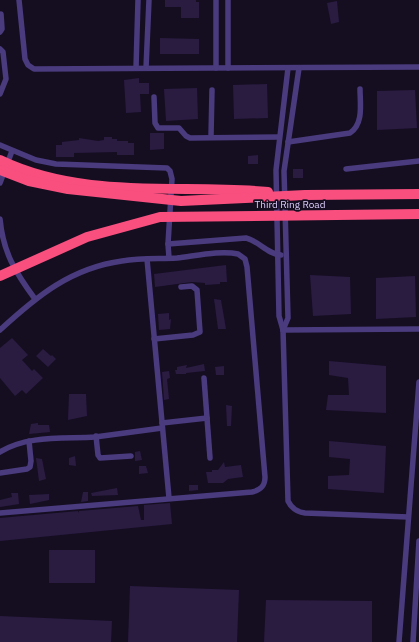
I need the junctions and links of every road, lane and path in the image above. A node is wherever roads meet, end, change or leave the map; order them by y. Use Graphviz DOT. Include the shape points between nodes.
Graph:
graph roads {
  1 [pos="18,0"];
  2 [pos="138,0"];
  3 [pos="149,0"];
  4 [pos="216,0"];
  5 [pos="228,0"];
  6 [pos="1,14"];
  7 [pos="0,32"];
  8 [pos="0,49"];
  9 [pos="419,67"];
  10 [pos="136,68"];
  11 [pos="146,68"];
  12 [pos="216,68"];
  13 [pos="228,68"];
  14 [pos="288,68"];
  15 [pos="299,68"];
  16 [pos="360,89"];
  17 [pos="212,90"];
  18 [pos="0,94"];
  19 [pos="154,97"];
  20 [pos="211,136"];
  21 [pos="279,137"];
  22 [pos="288,142"];
  23 [pos="0,145"];
  24 [pos="12,151"];
  25 [pos="0,160"];
  26 [pos="419,161"];
  27 [pos="346,169"];
  28 [pos="0,170"];
  29 [pos="0,183"];
  30 [pos="419,194"];
  31 [pos="305,196"];
  32 [pos="419,214"];
  33 [pos="0,218"];
  34 [pos="168,244"];
  35 [pos="278,255"];
  36 [pos="286,255"];
  37 [pos="169,258"];
  38 [pos="147,259"];
  39 [pos="0,276"];
  40 [pos="180,287"];
  41 [pos="35,299"];
  42 [pos="419,329"];
  43 [pos="0,330"];
  44 [pos="283,330"];
  45 [pos="154,339"];
  46 [pos="204,378"];
  47 [pos="419,382"];
  48 [pos="207,418"];
  49 [pos="162,425"];
  50 [pos="96,436"];
  51 [pos="29,441"];
  52 [pos="0,452"];
  53 [pos="416,453"];
  54 [pos="131,456"];
  55 [pos="210,458"];
  56 [pos="0,473"];
  57 [pos="169,498"];
  58 [pos="0,513"];
  59 [pos="408,517"];
  60 [pos="419,542"];
  61 [pos="418,572"];
  62 [pos="399,642"];
  63 [pos="413,642"];
  1 -- 10 [label="street" via="25,59 30,68"];
  2 -- 10 [label="street"];
  3 -- 11 [label="street"];
  4 -- 12 [label="street"];
  5 -- 13 [label="street"];
  6 -- 7 [label="street"];
  8 -- 18 [label="street" via="3,52 6,79"];
  9 -- 15 [label="street"];
  10 -- 11 [label="street"];
  11 -- 12 [label="street"];
  12 -- 13 [label="street"];
  13 -- 14 [label="street"];
  14 -- 15 [label="street"];
  14 -- 21 [label="street"];
  15 -- 22 [label="street"];
  16 -- 22 [label="street" via="360,119 355,130 350,133"];
  17 -- 20 [label="street"];
  19 -- 20 [label="street" via="156,127 180,128 188,137"];
  20 -- 21 [label="street"];
  21 -- 35 [label="street" via="276,170"];
  22 -- 36 [label="street" via="284,171"];
  23 -- 24 [label="street"];
  24 -- 29 [label="street"];
  24 -- 34 [label="street" via="56,164 166,168 170,171 172,179"];
  25 -- 31 [label="highway, bridge" via="36,174 82,185 178,189 227,188"];
  26 -- 27 [label="street"];
  28 -- 31 [label="highway, Third Ring Road, bridge" via="29,181 68,189 181,201"];
  30 -- 31 [label="highway, Third Ring Road, bridge"];
  32 -- 39 [label="highway, Third Ring Road, bridge" via="160,217 87,237"];
  33 -- 41 [label="street" via="10,262"];
  34 -- 35 [label="street" via="246,238 258,242"];
  34 -- 37 [label="street"];
  35 -- 36 [label="street"];
  35 -- 44 [label="street" via="279,316"];
  36 -- 44 [label="street" via="288,318"];
  37 -- 38 [label="street"];
  37 -- 57 [label="street" via="234,253 244,259 247,267 265,477 263,486 256,491"];
  38 -- 41 [label="street" via="123,261 87,270 53,286"];
  38 -- 45 [label="street"];
  40 -- 45 [label="street" via="192,286 197,290 200,332"];
  41 -- 43 [label="street"];
  42 -- 44 [label="street"];
  44 -- 59 [label="street" via="287,493 292,507 298,512 305,513"];
  45 -- 49 [label="street"];
  46 -- 48 [label="street"];
  47 -- 53 [label="street"];
  48 -- 49 [label="street"];
  48 -- 55 [label="street"];
  49 -- 50 [label="street"];
  49 -- 57 [label="street"];
  50 -- 51 [label="street"];
  50 -- 54 [label="street" via="100,458"];
  51 -- 52 [label="street"];
  51 -- 56 [label="street" via="30,467"];
  53 -- 59 [label="street"];
  57 -- 58 [label="street"];
  59 -- 62 [label="street"];
  60 -- 61 [label="street"];
  61 -- 63 [label="street"];
}
